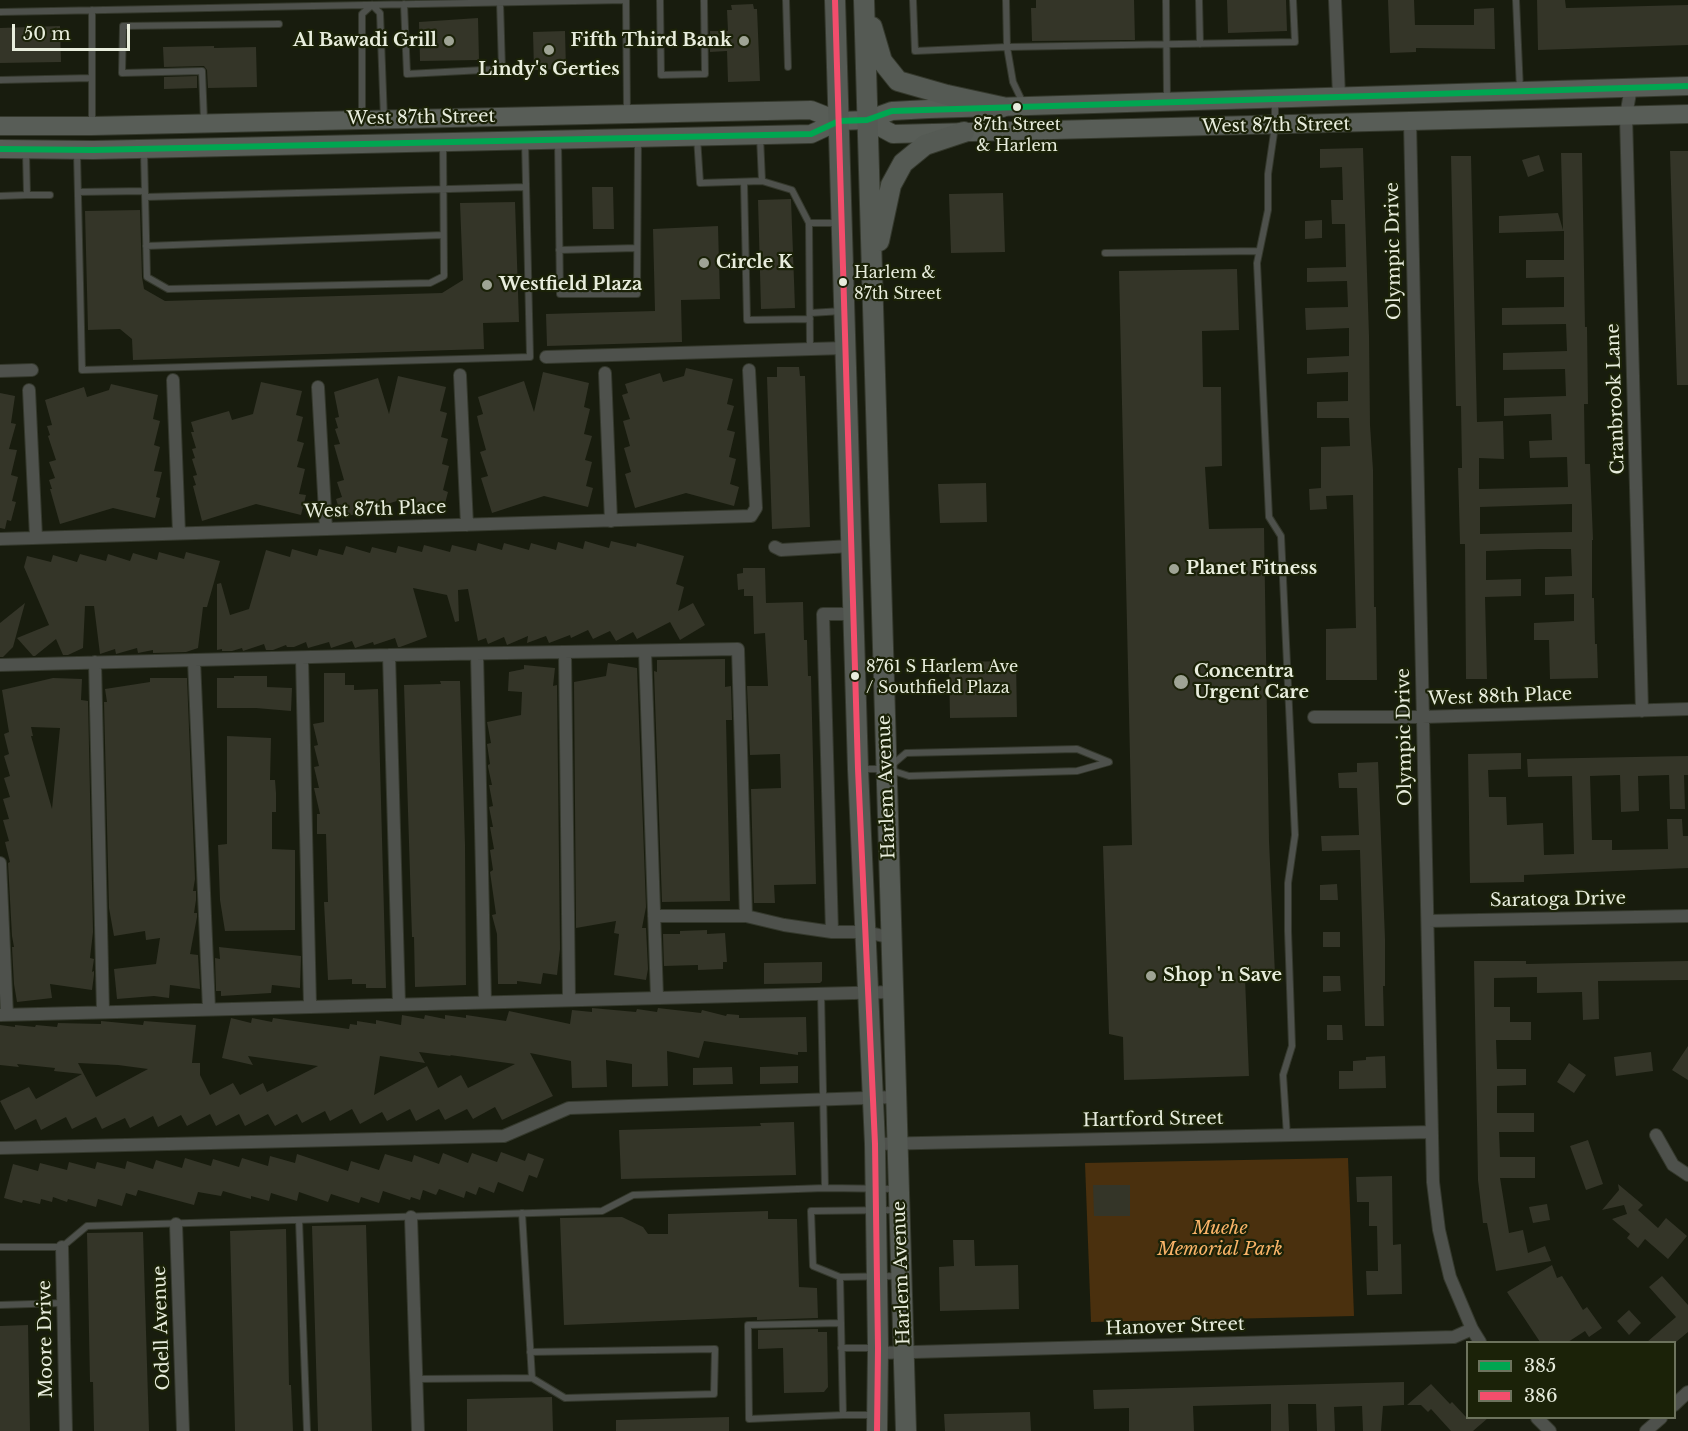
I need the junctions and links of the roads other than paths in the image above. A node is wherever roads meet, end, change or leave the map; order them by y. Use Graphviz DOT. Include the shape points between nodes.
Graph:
graph roads {
  1 [pos="660,0"];
  2 [pos="704,0"];
  3 [pos="786,0"];
  4 [pos="835,0"];
  5 [pos="864,0"];
  6 [pos="912,0"];
  7 [pos="1006,0"];
  8 [pos="1166,0"];
  9 [pos="1199,0"];
  10 [pos="1293,0"];
  11 [pos="1335,0"];
  12 [pos="1516,0"];
  13 [pos="500,2"];
  14 [pos="404,4"];
  15 [pos="372,5"];
  16 [pos="92,10"];
  17 [pos="0,12"];
  18 [pos="279,24"];
  19 [pos="1200,44"];
  20 [pos="1167,45"];
  21 [pos="1007,47"];
  22 [pos="788,67"];
  23 [pos="92,78"];
  24 [pos="0,80"];
  25 [pos="1688,86"];
  26 [pos="1631,87"];
  27 [pos="1520,90"];
  28 [pos="1339,96"];
  29 [pos="1275,98"];
  30 [pos="1167,101"];
  31 [pos="1025,106"];
  32 [pos="1002,107"];
  33 [pos="1688,114"];
  34 [pos="627,115"];
  35 [pos="1626,116"];
  36 [pos="384,119"];
  37 [pos="362,120"];
  38 [pos="867,120"];
  39 [pos="839,121"];
  40 [pos="1410,122"];
  41 [pos="204,123"];
  42 [pos="0,126"];
  43 [pos="92,126"];
  44 [pos="1275,126"];
  45 [pos="964,132"];
  46 [pos="760,135"];
  47 [pos="697,137"];
  48 [pos="638,139"];
  49 [pos="558,140"];
  50 [pos="525,141"];
  51 [pos="443,142"];
  52 [pos="0,149"];
  53 [pos="26,149"];
  54 [pos="144,149"];
  55 [pos="77,150"];
  56 [pos="762,181"];
  57 [pos="744,182"];
  58 [pos="526,187"];
  59 [pos="443,189"];
  60 [pos="78,192"];
  61 [pos="145,194"];
  62 [pos="27,195"];
  63 [pos="50,195"];
  64 [pos="0,196"];
  65 [pos="809,223"];
  66 [pos="842,223"];
  67 [pos="443,235"];
  68 [pos="146,246"];
  69 [pos="637,248"];
  70 [pos="559,250"];
  71 [pos="1259,250"];
  72 [pos="1105,253"];
  73 [pos="872,282"];
  74 [pos="844,311"];
  75 [pos="810,316"];
  76 [pos="845,348"];
  77 [pos="810,349"];
  78 [pos="546,357"];
  79 [pos="32,370"];
  80 [pos="749,370"];
  81 [pos="0,371"];
  82 [pos="605,373"];
  83 [pos="460,375"];
  84 [pos="173,381"];
  85 [pos="318,387"];
  86 [pos="29,390"];
  87 [pos="611,521"];
  88 [pos="467,525"];
  89 [pos="326,529"];
  90 [pos="179,533"];
  91 [pos="36,537"];
  92 [pos="0,539"];
  93 [pos="851,546"];
  94 [pos="775,547"];
  95 [pos="853,614"];
  96 [pos="645,651"];
  97 [pos="566,652"];
  98 [pos="477,654"];
  99 [pos="389,655"];
  100 [pos="302,658"];
  101 [pos="194,660"];
  102 [pos="95,662"];
  103 [pos="0,665"];
  104 [pos="1688,710"];
  105 [pos="1642,711"];
  106 [pos="1314,717"];
  107 [pos="1422,717"];
  108 [pos="858,769"];
  109 [pos="887,769"];
  110 [pos="0,863"];
  111 [pos="654,916"];
  112 [pos="746,916"];
  113 [pos="1688,916"];
  114 [pos="1428,921"];
  115 [pos="832,932"];
  116 [pos="866,932"];
  117 [pos="892,938"];
  118 [pos="869,991"];
  119 [pos="892,992"];
  120 [pos="821,993"];
  121 [pos="657,997"];
  122 [pos="569,1000"];
  123 [pos="485,1002"];
  124 [pos="399,1004"];
  125 [pos="310,1006"];
  126 [pos="209,1009"];
  127 [pos="103,1012"];
  128 [pos="4,1015"];
  129 [pos="896,1097"];
  130 [pos="873,1098"];
  131 [pos="824,1099"];
  132 [pos="1432,1132"];
  133 [pos="1656,1135"];
  134 [pos="1287,1136"];
  135 [pos="875,1144"];
  136 [pos="898,1144"];
  137 [pos="0,1148"];
  138 [pos="1688,1175"];
  139 [pos="825,1188"];
  140 [pos="875,1188"];
  141 [pos="899,1189"];
  142 [pos="876,1210"];
  143 [pos="900,1210"];
  144 [pos="522,1214"];
  145 [pos="411,1217"];
  146 [pos="299,1220"];
  147 [pos="176,1224"];
  148 [pos="889,1244"];
  149 [pos="0,1247"];
  150 [pos="62,1247"];
  151 [pos="902,1276"];
  152 [pos="840,1277"];
  153 [pos="877,1277"];
  154 [pos="63,1303"];
  155 [pos="0,1305"];
  156 [pos="841,1323"];
  157 [pos="1472,1329"];
  158 [pos="1479,1341"];
  159 [pos="842,1348"];
  160 [pos="878,1351"];
  161 [pos="530,1352"];
  162 [pos="904,1353"];
  163 [pos="532,1378"];
  164 [pos="417,1379"];
  165 [pos="1688,1392"];
  166 [pos="1676,1403"];
  167 [pos="843,1415"];
  168 [pos="1538,1419"];
  169 [pos="1660,1419"];
  170 [pos="877,1423"];
  171 [pos="66,1431"];
  172 [pos="183,1431"];
  173 [pos="307,1431"];
  174 [pos="418,1431"];
  175 [pos="906,1431"];
  176 [pos="1550,1431"];
  177 [pos="1646,1431"];
  1 -- 2 [label="lane" via="661,75 705,74"];
  3 -- 22 [label="lane"];
  4 -- 39 [label="main road, Harlem Avenue"];
  5 -- 32 [label="main road" via="882,61 898,81"];
  5 -- 38 [label="main road, Harlem Avenue"];
  6 -- 21 [label="lane" via="915,51"];
  7 -- 21 [label="lane"];
  8 -- 20 [label="lane"];
  9 -- 19 [label="lane"];
  10 -- 19 [label="lane" via="1295,42"];
  11 -- 28 [label="street"];
  12 -- 27 [label="lane"];
  13 -- 14 [label="lane"];
  13 -- 14 [label="lane" via="502,69 408,74"];
  13 -- 34 [label="lane" via="626,0"];
  14 -- 15 [label="lane"];
  15 -- 16 [label="lane"];
  15 -- 36 [label="lane" via="380,13"];
  15 -- 37 [label="lane" via="362,14"];
  16 -- 17 [label="lane"];
  16 -- 23 [label="lane"];
  18 -- 41 [label="lane" via="123,26 122,73 202,71"];
  19 -- 20 [label="lane"];
  20 -- 21 [label="lane"];
  20 -- 30 [label="lane"];
  21 -- 31 [label="lane" via="1013,82"];
  23 -- 24 [label="lane"];
  23 -- 43 [label="lane"];
  25 -- 26 [label="main road, West 87th Street"];
  26 -- 27 [label="main road, West 87th Street"];
  26 -- 35 [label="street, Cranbrook Lane"];
  27 -- 28 [label="main road, West 87th Street"];
  28 -- 29 [label="main road, West 87th Street"];
  29 -- 30 [label="main road, West 87th Street"];
  29 -- 44 [label="lane"];
  30 -- 31 [label="main road, West 87th Street"];
  31 -- 32 [label="main road, West 87th Street"];
  32 -- 38 [label="main road, West 87th Street" via="892,111"];
  33 -- 35 [label="main road, West 87th Street"];
  34 -- 36 [label="main road, West 87th Street"];
  34 -- 39 [label="main road, West 87th Street" via="811,110"];
  35 -- 40 [label="main road, West 87th Street"];
  35 -- 105 [label="street, Cranbrook Lane"];
  36 -- 37 [label="main road, West 87th Street"];
  37 -- 41 [label="main road, West 87th Street"];
  38 -- 39 [label="main road, West 87th Street"];
  38 -- 45 [label="main road, West 87th Street" via="893,134"];
  38 -- 73 [label="main road, Harlem Avenue"];
  39 -- 46 [label="main road, West 87th Street" via="811,134"];
  39 -- 66 [label="main road, Harlem Avenue"];
  40 -- 44 [label="main road, West 87th Street"];
  40 -- 107 [label="street, Olympic Drive"];
  41 -- 43 [label="main road, West 87th Street"];
  42 -- 43 [label="main road, West 87th Street"];
  44 -- 45 [label="main road, West 87th Street"];
  44 -- 71 [label="lane" via="1268,210"];
  45 -- 73 [label="main road" via="925,145 903,163 891,185"];
  46 -- 47 [label="main road, West 87th Street"];
  46 -- 56 [label="lane"];
  47 -- 48 [label="main road, West 87th Street"];
  47 -- 57 [label="lane" via="700,183"];
  48 -- 49 [label="main road, West 87th Street"];
  48 -- 69 [label="lane"];
  49 -- 50 [label="main road, West 87th Street"];
  49 -- 70 [label="lane"];
  50 -- 51 [label="main road, West 87th Street"];
  50 -- 58 [label="lane"];
  51 -- 54 [label="main road, West 87th Street"];
  51 -- 59 [label="lane"];
  52 -- 53 [label="main road, West 87th Street"];
  53 -- 55 [label="main road, West 87th Street"];
  53 -- 62 [label="lane"];
  54 -- 55 [label="main road, West 87th Street"];
  54 -- 61 [label="lane"];
  55 -- 60 [label="lane"];
  56 -- 57 [label="lane"];
  56 -- 65 [label="lane" via="792,190"];
  57 -- 75 [label="lane" via="747,320"];
  58 -- 59 [label="lane"];
  58 -- 60 [label="lane" via="530,357 82,370"];
  59 -- 61 [label="lane"];
  59 -- 67 [label="lane"];
  60 -- 61 [label="lane"];
  61 -- 68 [label="lane"];
  62 -- 63 [label="lane"];
  62 -- 64 [label="lane"];
  65 -- 66 [label="lane"];
  65 -- 75 [label="lane"];
  66 -- 74 [label="main road, Harlem Avenue"];
  67 -- 68 [label="lane"];
  67 -- 68 [label="lane" via="444,276 430,283 168,289 147,277"];
  69 -- 70 [label="lane"];
  69 -- 70 [label="lane" via="637,294 560,294"];
  71 -- 72 [label="lane"];
  71 -- 134 [label="lane" via="1269,517 1281,536 1295,835 1288,883 1292,1046 1283,1075"];
  73 -- 109 [label="main road, Harlem Avenue"];
  74 -- 75 [label="lane"];
  74 -- 76 [label="main road, Harlem Avenue"];
  75 -- 77 [label="lane"];
  76 -- 77 [label="street"];
  76 -- 93 [label="main road, Harlem Avenue"];
  77 -- 78 [label="street"];
  79 -- 81 [label="street"];
  80 -- 87 [label="street, West 87th Place" via="756,508 751,516"];
  82 -- 87 [label="street"];
  83 -- 88 [label="street"];
  84 -- 90 [label="street"];
  85 -- 89 [label="street"];
  86 -- 91 [label="street"];
  87 -- 88 [label="street, West 87th Place"];
  88 -- 89 [label="street, West 87th Place"];
  89 -- 90 [label="street, West 87th Place"];
  90 -- 91 [label="street, West 87th Place"];
  91 -- 92 [label="street, West 87th Place"];
  93 -- 94 [label="street" via="781,550"];
  93 -- 95 [label="main road, Harlem Avenue"];
  95 -- 108 [label="main road, Harlem Avenue"];
  95 -- 115 [label="street" via="823,614"];
  96 -- 97 [label="street"];
  96 -- 111 [label="street"];
  96 -- 112 [label="street" via="738,649"];
  97 -- 98 [label="street"];
  97 -- 122 [label="street"];
  98 -- 99 [label="street"];
  98 -- 123 [label="street"];
  99 -- 100 [label="street"];
  99 -- 124 [label="street"];
  100 -- 101 [label="street"];
  100 -- 125 [label="street"];
  101 -- 102 [label="street"];
  101 -- 126 [label="street"];
  102 -- 103 [label="street"];
  102 -- 127 [label="street"];
  104 -- 105 [label="street, West 88th Place"];
  105 -- 107 [label="street, West 88th Place"];
  106 -- 107 [label="street, West 88th Place"];
  107 -- 114 [label="street, Olympic Drive"];
  108 -- 109 [label="lane"];
  108 -- 116 [label="main road, Harlem Avenue"];
  109 -- 109 [label="lane" via="909,776 1077,771 1109,762 1077,749 906,753"];
  109 -- 117 [label="main road, Harlem Avenue"];
  110 -- 128 [label="street"];
  111 -- 112 [label="street"];
  111 -- 121 [label="street"];
  112 -- 115 [label="street"];
  113 -- 114 [label="street, Saratoga Drive"];
  114 -- 132 [label="street, Olympic Drive"];
  115 -- 116 [label="street"];
  116 -- 117 [label="street"];
  116 -- 118 [label="main road, Harlem Avenue"];
  117 -- 119 [label="main road, Harlem Avenue"];
  118 -- 119 [label="street"];
  118 -- 120 [label="street"];
  118 -- 130 [label="main road, Harlem Avenue"];
  119 -- 129 [label="main road, Harlem Avenue"];
  120 -- 121 [label="street"];
  120 -- 131 [label="lane"];
  121 -- 122 [label="street"];
  122 -- 123 [label="street"];
  123 -- 124 [label="street"];
  124 -- 125 [label="street"];
  125 -- 126 [label="street"];
  126 -- 127 [label="street"];
  127 -- 128 [label="street"];
  129 -- 130 [label="street"];
  129 -- 136 [label="main road, Harlem Avenue"];
  130 -- 131 [label="street"];
  130 -- 135 [label="main road, Harlem Avenue"];
  131 -- 137 [label="street" via="569,1108 504,1136"];
  131 -- 139 [label="lane"];
  132 -- 134 [label="street, Hartford Street"];
  132 -- 157 [label="street, Olympic Drive" via="1438,1230 1450,1277"];
  133 -- 138 [label="street" via="1673,1166"];
  134 -- 136 [label="street, Hartford Street"];
  135 -- 136 [label="street, Hartford Street"];
  135 -- 140 [label="main road, Harlem Avenue"];
  136 -- 141 [label="main road, Harlem Avenue"];
  139 -- 140 [label="lane"];
  139 -- 144 [label="lane" via="633,1195 602,1211"];
  140 -- 141 [label="lane"];
  140 -- 142 [label="main road, Harlem Avenue"];
  141 -- 143 [label="main road, Harlem Avenue"];
  142 -- 143 [label="lane"];
  142 -- 148 [label="main road, Harlem Avenue"];
  142 -- 152 [label="lane" via="811,1211 813,1266"];
  143 -- 148 [label="main road, Harlem Avenue"];
  144 -- 145 [label="lane"];
  144 -- 161 [label="lane"];
  145 -- 146 [label="lane"];
  145 -- 164 [label="street"];
  146 -- 147 [label="lane"];
  146 -- 173 [label="lane"];
  147 -- 150 [label="lane" via="87,1226"];
  147 -- 172 [label="street, Odell Avenue"];
  148 -- 151 [label="main road, Harlem Avenue"];
  148 -- 153 [label="main road, Harlem Avenue"];
  149 -- 150 [label="lane"];
  150 -- 154 [label="street, Moore Drive"];
  151 -- 153 [label="lane"];
  151 -- 162 [label="main road, Harlem Avenue"];
  152 -- 153 [label="lane"];
  152 -- 156 [label="lane"];
  153 -- 160 [label="main road, Harlem Avenue"];
  154 -- 155 [label="lane"];
  154 -- 171 [label="street, Moore Drive"];
  156 -- 159 [label="lane"];
  156 -- 167 [label="lane" via="748,1325 749,1419"];
  157 -- 158 [label="street, Olympic Drive"];
  157 -- 162 [label="street, Hanover Street" via="1454,1337"];
  159 -- 160 [label="lane"];
  159 -- 167 [label="lane"];
  160 -- 162 [label="street, Hanover Street"];
  160 -- 170 [label="main road, Harlem Avenue"];
  161 -- 163 [label="lane"];
  161 -- 163 [label="lane" via="716,1349 714,1394 565,1398"];
  162 -- 175 [label="main road, Harlem Avenue"];
  163 -- 164 [label="lane"];
  164 -- 174 [label="street"];
  165 -- 166 [label="street"];
  167 -- 170 [label="lane"];
  168 -- 176 [label="street"];
  169 -- 177 [label="street"];
}
